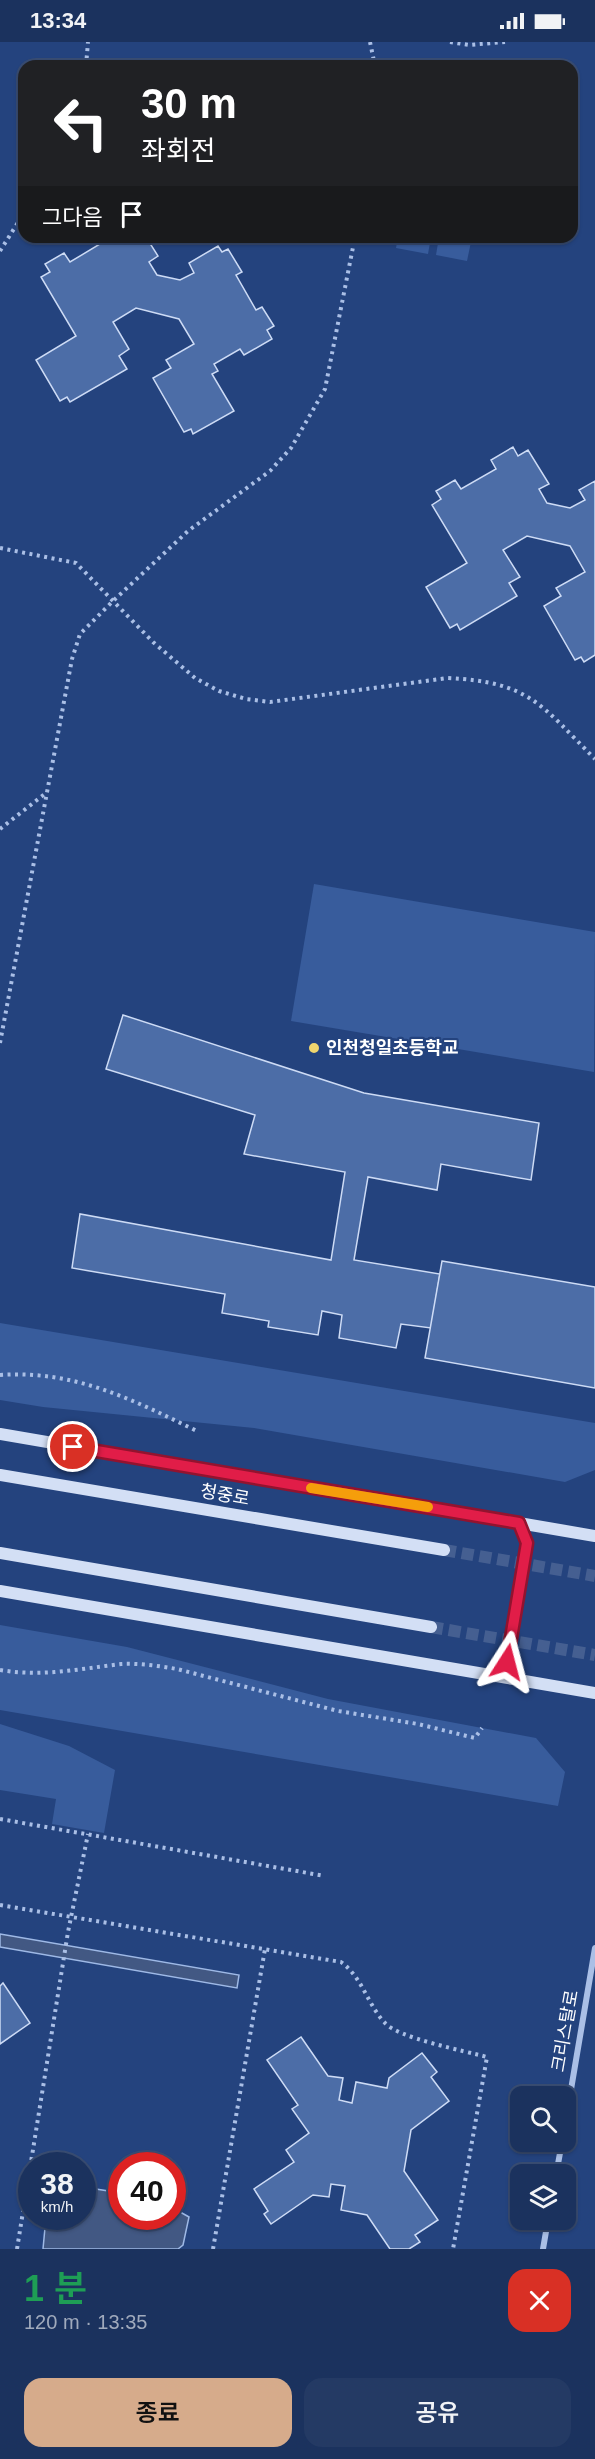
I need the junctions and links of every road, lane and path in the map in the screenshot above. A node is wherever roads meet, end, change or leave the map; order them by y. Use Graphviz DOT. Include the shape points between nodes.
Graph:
graph roads {
  1 [pos="88,42"];
  2 [pos="370,42"];
  3 [pos="450,42"];
  4 [pos="505,42"];
  5 [pos="86,60"];
  6 [pos="374,60"];
  7 [pos="18,222"];
  8 [pos="354,243"];
  9 [pos="0,251"];
  10 [pos="0,548"];
  11 [pos="113,601"];
  12 [pos="595,759"];
  13 [pos="47,792"];
  14 [pos="0,829"];
  15 [pos="0,1043"];
  16 [pos="0,1375"];
  17 [pos="199,1432"];
  18 [pos="0,1434"];
  19 [pos="0,1475"];
  20 [pos="519,1523"];
  21 [pos="595,1536"];
  22 [pos="444,1550"];
  23 [pos="0,1553"];
  24 [pos="0,1591"];
  25 [pos="431,1627"];
  26 [pos="0,1670"];
  27 [pos="495,1676"];
  28 [pos="595,1693"];
  29 [pos="482,1728"];
  30 [pos="0,1819"];
  31 [pos="88,1834"];
  32 [pos="325,1876"];
  33 [pos="0,1905"];
  34 [pos="71,1917"];
  35 [pos="595,1947"];
  36 [pos="265,1949"];
  37 [pos="572,2086"];
  38 [pos="546,2230"];
  39 [pos="17,2249"];
  40 [pos="213,2249"];
  41 [pos="453,2249"];
  42 [pos="543,2249"];
  1 -- 5 [label="path"];
  2 -- 6 [label="path"];
  3 -- 4 [label="path"];
  7 -- 9 [label="path"];
  8 -- 11 [label="path" via="326,389 291,448 270,471 188,531"];
  10 -- 11 [label="path" via="76,563"];
  11 -- 12 [label="path" via="175,663 219,691 270,702 448,678 477,679 507,686 532,698 553,714"];
  11 -- 13 [label="path" via="80,634"];
  13 -- 14 [label="path"];
  13 -- 15 [label="path"];
  16 -- 17 [label="path" via="34,1373 95,1386"];
  18 -- 20 [label="street"];
  19 -- 22 [label="street, 청중로"];
  20 -- 21 [label="street"];
  20 -- 27 [label="street" via="527,1543 507,1662"];
  23 -- 25 [label="street"];
  24 -- 27 [label="street"];
  26 -- 29 [label="path" via="33,1674 122,1664 150,1665 338,1711 475,1738"];
  27 -- 28 [label="street"];
  30 -- 31 [label="path"];
  31 -- 32 [label="path"];
  31 -- 34 [label="path"];
  33 -- 34 [label="path"];
  34 -- 36 [label="path"];
  34 -- 39 [label="path"];
  35 -- 37 [label="street, 크리스탈로"];
  36 -- 40 [label="path"];
  36 -- 41 [label="path" via="341,1962 354,1972 385,2024 400,2034 487,2057"];
  38 -- 42 [label="street"];
}
